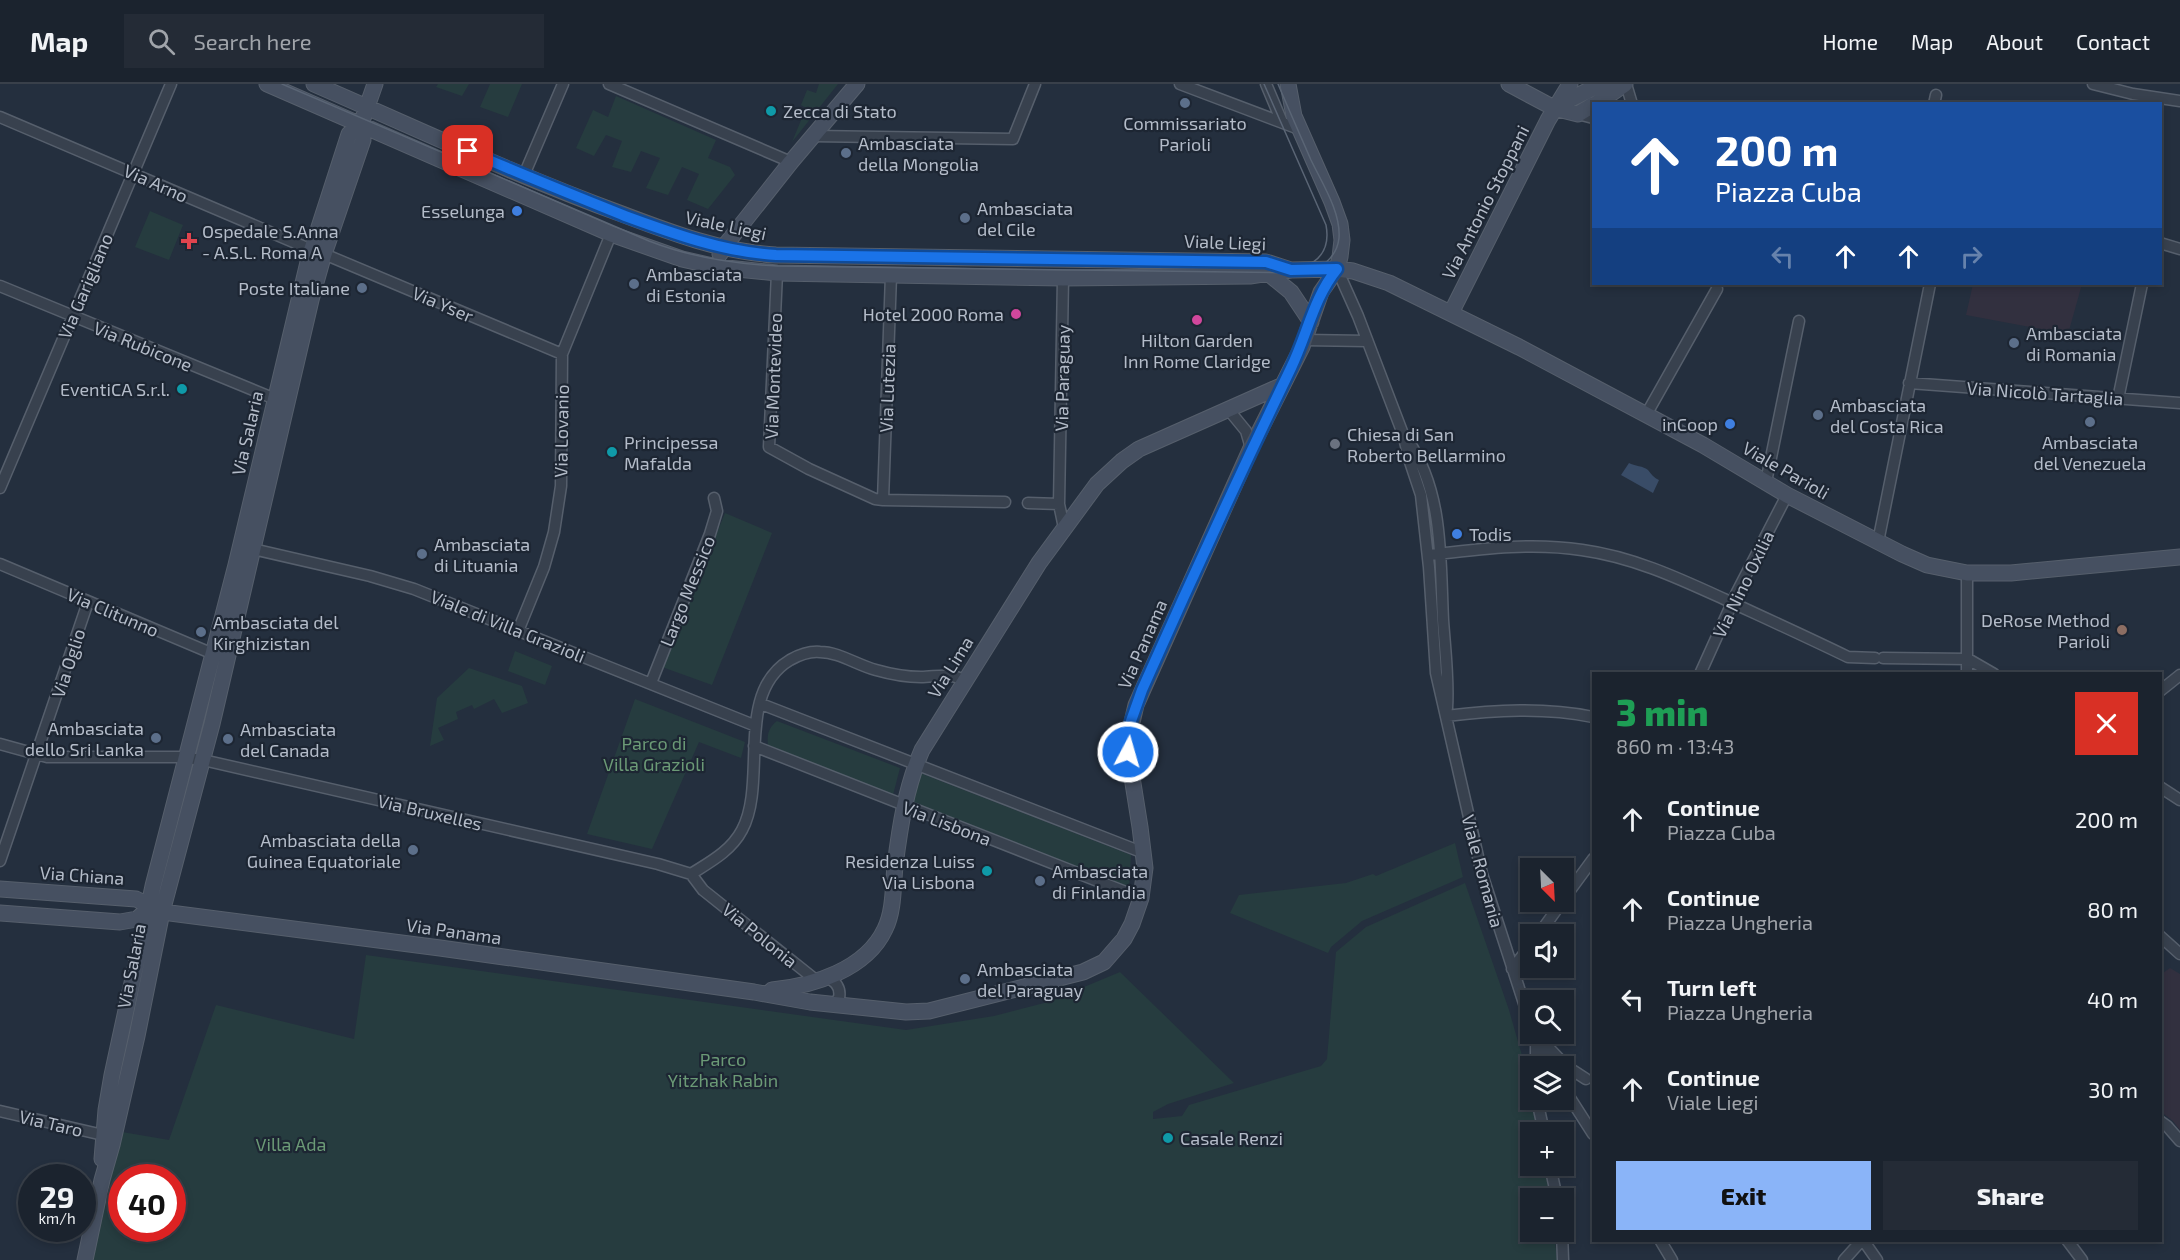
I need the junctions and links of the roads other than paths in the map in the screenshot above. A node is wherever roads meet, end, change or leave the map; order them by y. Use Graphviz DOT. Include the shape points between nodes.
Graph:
graph roads {
  1 [pos="171,84"];
  2 [pos="267,84"];
  3 [pos="314,84"];
  4 [pos="375,84"];
  5 [pos="563,84"];
  6 [pos="609,84"];
  7 [pos="857,84"];
  8 [pos="1035,84"];
  9 [pos="1180,84"];
  10 [pos="1266,84"];
  11 [pos="1288,84"];
  12 [pos="1509,84"];
  13 [pos="1570,84"];
  14 [pos="1608,84"];
  15 [pos="1626,84"];
  16 [pos="2093,84"];
  17 [pos="2180,101"];
  18 [pos="1598,102"];
  19 [pos="1631,102"];
  20 [pos="368,107"];
  21 [pos="1554,108"];
  22 [pos="1586,116"];
  23 [pos="0,117"];
  24 [pos="1282,122"];
  25 [pos="361,124"];
  26 [pos="1299,129"];
  27 [pos="813,136"];
  28 [pos="791,162"];
  29 [pos="133,172"];
  30 [pos="524,175"];
  31 [pos="611,234"];
  32 [pos="2162,244"];
  33 [pos="723,248"];
  34 [pos="2180,249"];
  35 [pos="318,252"];
  36 [pos="717,267"];
  37 [pos="1337,269"];
  38 [pos="1291,270"];
  39 [pos="777,273"];
  40 [pos="1269,274"];
  41 [pos="891,275"];
  42 [pos="1063,278"];
  43 [pos="1930,285"];
  44 [pos="2142,285"];
  45 [pos="0,286"];
  46 [pos="1718,289"];
  47 [pos="1450,313"];
  48 [pos="72,317"];
  49 [pos="1799,321"];
  50 [pos="1307,332"];
  51 [pos="1367,341"];
  52 [pos="562,354"];
  53 [pos="1909,383"];
  54 [pos="1283,385"];
  55 [pos="2118,399"];
  56 [pos="281,401"];
  57 [pos="2180,403"];
  58 [pos="1228,409"];
  59 [pos="1646,415"];
  60 [pos="1403,434"];
  61 [pos="1251,448"];
  62 [pos="1766,482"];
  63 [pos="0,488"];
  64 [pos="1787,495"];
  65 [pos="714,498"];
  66 [pos="883,500"];
  67 [pos="1005,502"];
  68 [pos="1028,503"];
  69 [pos="1059,504"];
  70 [pos="1064,528"];
  71 [pos="1878,542"];
  72 [pos="252,549"];
  73 [pos="1440,553"];
  74 [pos="1428,555"];
  75 [pos="2180,557"];
  76 [pos="0,564"];
  77 [pos="1967,573"];
  78 [pos="88,602"];
  79 [pos="1732,603"];
  80 [pos="518,631"];
  81 [pos="220,657"];
  82 [pos="1966,659"];
  83 [pos="1701,672"];
  84 [pos="1967,672"];
  85 [pos="1991,672"];
  86 [pos="2180,675"];
  87 [pos="965,681"];
  88 [pos="651,683"];
  89 [pos="2162,689"];
  90 [pos="760,704"];
  91 [pos="1446,716"];
  92 [pos="1592,717"];
  93 [pos="756,726"];
  94 [pos="0,744"];
  95 [pos="754,746"];
  96 [pos="37,754"];
  97 [pos="195,759"];
  98 [pos="916,764"];
  99 [pos="2162,788"];
  100 [pos="2180,800"];
  101 [pos="904,807"];
  102 [pos="1144,853"];
  103 [pos="1592,860"];
  104 [pos="0,861"];
  105 [pos="691,874"];
  106 [pos="1574,886"];
  107 [pos="0,889"];
  108 [pos="1141,898"];
  109 [pos="155,911"];
  110 [pos="0,913"];
  111 [pos="114,921"];
  112 [pos="2162,938"];
  113 [pos="141,943"];
  114 [pos="2180,954"];
  115 [pos="1520,959"];
  116 [pos="1512,969"];
  117 [pos="821,979"];
  118 [pos="754,992"];
  119 [pos="1520,993"];
  120 [pos="832,1001"];
  121 [pos="1544,1044"];
  122 [pos="1554,1056"];
  123 [pos="1574,1075"];
  124 [pos="1590,1079"];
  125 [pos="1574,1089"];
  126 [pos="1574,1104"];
  127 [pos="0,1112"];
  128 [pos="2162,1122"];
  129 [pos="1592,1132"];
  130 [pos="103,1135"];
  131 [pos="2180,1141"];
  132 [pos="102,1180"];
  133 [pos="1562,1242"];
  134 [pos="1661,1242"];
  135 [pos="1861,1242"];
  136 [pos="1864,1242"];
  137 [pos="2068,1242"];
  138 [pos="85,1260"];
  139 [pos="1563,1260"];
  140 [pos="1672,1260"];
  141 [pos="1844,1260"];
  142 [pos="1877,1260"];
  143 [pos="2082,1260"];
  1 -- 29 [label="street, Via Garigliano"];
  2 -- 25 [label="main road, Viale Liegi"];
  3 -- 20 [label="main road, Viale Liegi"];
  4 -- 20 [label="main road, Via Salaria"];
  5 -- 30 [label="street"];
  6 -- 28 [label="street"];
  7 -- 27 [label="main road"];
  8 -- 27 [label="street" via="1013,139"];
  9 -- 24 [label="street"];
  10 -- 24 [label="street"];
  11 -- 26 [label="main road"];
  12 -- 21 [label="main road"];
  13 -- 21 [label="main road, Via Antonio Stoppani"];
  14 -- 21 [label="main road"];
  15 -- 18 [label="main road"];
  15 -- 19 [label="street"];
  16 -- 17 [label="street"];
  20 -- 25 [label="main road, Via Salaria"];
  20 -- 30 [label="main road, Viale Liegi"];
  21 -- 22 [label="main road"];
  21 -- 47 [label="main road, Via Antonio Stoppani"];
  23 -- 29 [label="street, Via Arno"];
  24 -- 26 [label="street"];
  25 -- 31 [label="main road, Viale Liegi"];
  25 -- 35 [label="main road, Via Salaria" via="349,134"];
  26 -- 37 [label="main road" via="1340,224 1342,246"];
  27 -- 28 [label="main road"];
  28 -- 33 [label="main road"];
  29 -- 35 [label="street, Via Arno"];
  29 -- 48 [label="street, Via Garigliano"];
  30 -- 33 [label="main road, Viale Liegi" via="583,201"];
  31 -- 36 [label="main road, Viale Liegi"];
  31 -- 52 [label="street, Via Lovanio"];
  32 -- 34 [label="street"];
  33 -- 36 [label="main road"];
  33 -- 38 [label="main road, Viale Liegi" via="776,255 1270,262"];
  35 -- 52 [label="street, Via Yser"];
  35 -- 56 [label="main road, Via Salaria"];
  36 -- 39 [label="main road, Viale Liegi"];
  37 -- 38 [label="main road, Viale Parioli"];
  37 -- 47 [label="main road, Viale Parioli" via="1401,289"];
  37 -- 50 [label="main road, Via Panama" via="1321,292"];
  37 -- 51 [label="street, Viale Romania"];
  38 -- 40 [label="main road, Viale Liegi"];
  39 -- 41 [label="main road, Viale Liegi"];
  39 -- 66 [label="street, Via Montevideo" via="769,447 853,490"];
  40 -- 42 [label="main road, Viale Liegi"];
  40 -- 50 [label="main road" via="1291,292"];
  41 -- 42 [label="main road, Viale Liegi"];
  41 -- 66 [label="street, Via Lutezia"];
  42 -- 69 [label="street, Via Paraguay"];
  43 -- 53 [label="street"];
  44 -- 55 [label="street"];
  45 -- 48 [label="street, Via Rubicone"];
  46 -- 59 [label="street"];
  47 -- 59 [label="main road, Viale Parioli"];
  48 -- 56 [label="street, Via Rubicone"];
  48 -- 63 [label="street, Via Garigliano"];
  49 -- 62 [label="street"];
  50 -- 51 [label="street"];
  50 -- 54 [label="main road, Via Panama"];
  51 -- 60 [label="street, Viale Romania"];
  52 -- 80 [label="street, Via Lovanio" via="561,486 554,532"];
  53 -- 55 [label="street, Via Nicolò Tartaglia"];
  53 -- 71 [label="street"];
  54 -- 58 [label="main road, Via Lima"];
  54 -- 61 [label="main road, Via Panama"];
  55 -- 57 [label="street, Via Nicolò Tartaglia"];
  56 -- 72 [label="main road, Via Salaria"];
  56 -- 81 [label="main road, Via Salaria" via="236,565"];
  58 -- 61 [label="street" via="1246,430"];
  58 -- 70 [label="main road, Via Lima" via="1138,449 1089,494"];
  59 -- 62 [label="main road, Viale Parioli"];
  60 -- 73 [label="street, Viale Romania" via="1430,483"];
  60 -- 74 [label="street, Viale Romania" via="1423,501"];
  61 -- 102 [label="main road, Via Panama" via="1131,721 1128,752"];
  62 -- 64 [label="main road, Viale Parioli"];
  64 -- 71 [label="main road, Viale Parioli"];
  64 -- 79 [label="street, Via Nino Oxilia"];
  65 -- 88 [label="street, Largo Messico" via="717,511 710,534"];
  66 -- 67 [label="street, Via Montevideo"];
  68 -- 69 [label="street"];
  69 -- 70 [label="street, Via Paraguay"];
  70 -- 87 [label="main road, Via Lima"];
  71 -- 77 [label="main road, Viale Parioli" via="1927,565"];
  72 -- 80 [label="street, Viale di Villa Grazioli" via="395,583"];
  72 -- 81 [label="main road, Via Salaria"];
  73 -- 74 [label="street"];
  73 -- 79 [label="street" via="1515,546 1582,550 1641,564"];
  73 -- 91 [label="street, Viale Romania"];
  74 -- 91 [label="street, Viale Romania" via="1436,673"];
  75 -- 77 [label="main road, Viale Parioli" via="2033,573"];
  76 -- 78 [label="street, Via Clitunno"];
  77 -- 82 [label="street"];
  78 -- 81 [label="street, Via Clitunno"];
  78 -- 96 [label="street, Via Oglio"];
  79 -- 82 [label="street" via="1848,657"];
  79 -- 83 [label="street, Via Nino Oxilia"];
  80 -- 88 [label="street, Viale di Villa Grazioli"];
  81 -- 97 [label="main road, Via Salaria"];
  82 -- 84 [label="street"];
  82 -- 85 [label="street"];
  86 -- 89 [label="street"];
  87 -- 90 [label="street" via="952,675 896,675 830,653 814,652 791,659 776,671"];
  87 -- 98 [label="main road, Via Lima"];
  88 -- 93 [label="street, Viale di Villa Grazioli"];
  90 -- 93 [label="street"];
  90 -- 98 [label="street"];
  91 -- 92 [label="street" via="1543,711"];
  91 -- 116 [label="street, Viale Romania" via="1482,874"];
  93 -- 95 [label="street"];
  94 -- 96 [label="street, Via Bruxelles"];
  95 -- 101 [label="street, Via Lisbona"];
  95 -- 105 [label="street" via="746,819 734,842"];
  96 -- 97 [label="street, Via Bruxelles" via="47,758"];
  96 -- 104 [label="street, Via Oglio"];
  97 -- 105 [label="street, Via Bruxelles"];
  97 -- 109 [label="main road, Via Salaria"];
  98 -- 101 [label="main road, Via Lima"];
  98 -- 102 [label="street"];
  99 -- 100 [label="street"];
  101 -- 108 [label="street, Via Lisbona"];
  101 -- 117 [label="main road, Via Lima" via="886,927 861,958"];
  102 -- 108 [label="main road, Via Panama"];
  103 -- 106 [label="street"];
  105 -- 117 [label="street, Via Polonia" via="703,890"];
  107 -- 109 [label="main road, Via Chiana" via="136,899"];
  108 -- 120 [label="main road, Via Panama" via="1132,924 1118,946 1104,962 1083,972 929,1011 906,1012"];
  109 -- 111 [label="main road" via="137,919"];
  109 -- 113 [label="main road, Via Salaria"];
  109 -- 118 [label="main road, Via Panama"];
  109 -- 132 [label="main road, Via Salaria" via="137,1036"];
  110 -- 111 [label="main road"];
  111 -- 113 [label="main road" via="131,929"];
  112 -- 114 [label="street"];
  113 -- 130 [label="main road, Via Salaria" via="111,1075"];
  115 -- 116 [label="street"];
  116 -- 119 [label="street, Viale Romania"];
  117 -- 118 [label="main road, Via Lima"];
  117 -- 120 [label="street, Via Polonia" via="835,981"];
  117 -- 120 [label="street" via="815,994"];
  118 -- 120 [label="main road, Via Panama"];
  121 -- 122 [label="street"];
  123 -- 124 [label="street"];
  124 -- 125 [label="street"];
  126 -- 129 [label="street"];
  127 -- 130 [label="street, Via Taro"];
  128 -- 131 [label="street"];
  130 -- 132 [label="main road, Via Salaria"];
  132 -- 138 [label="main road, Via Salaria"];
  133 -- 139 [label="street"];
  134 -- 140 [label="street"];
  135 -- 141 [label="street"];
  136 -- 142 [label="street"];
  137 -- 143 [label="street"];
}
